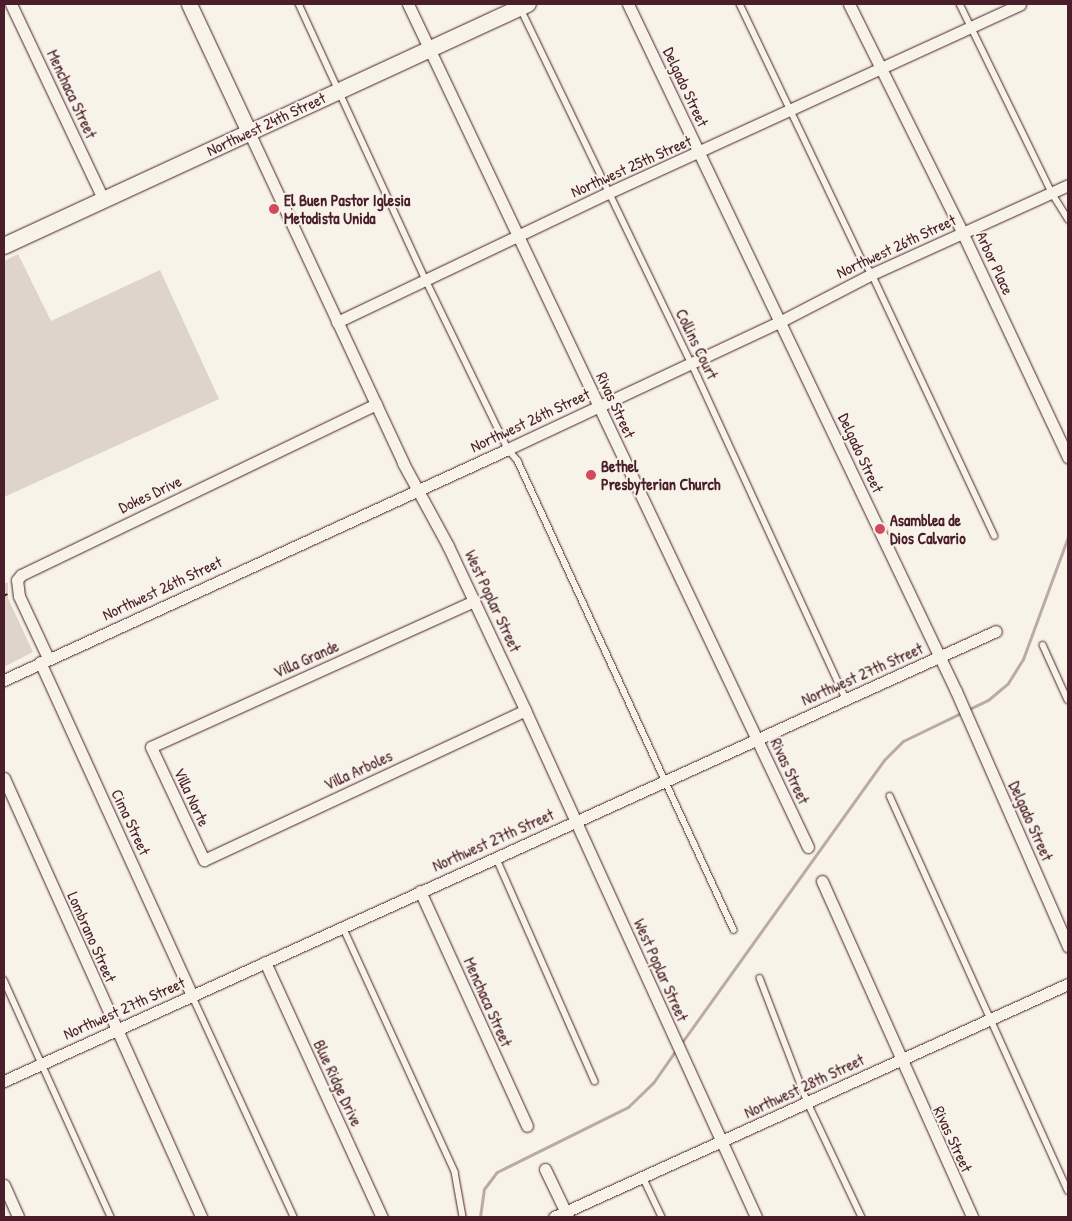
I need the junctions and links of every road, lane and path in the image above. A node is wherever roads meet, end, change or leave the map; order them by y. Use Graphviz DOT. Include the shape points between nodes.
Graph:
graph roads {
  1 [pos="11,4"];
  2 [pos="189,4"];
  3 [pos="299,4"];
  4 [pos="408,4"];
  5 [pos="628,4"];
  6 [pos="740,4"];
  7 [pos="849,4"];
  8 [pos="960,4"];
  9 [pos="1020,4"];
  10 [pos="523,5"];
  11 [pos="971,27"];
  12 [pos="430,50"];
  13 [pos="879,69"];
  14 [pos="339,91"];
  15 [pos="790,110"];
  16 [pos="249,132"];
  17 [pos="699,153"];
  18 [pos="1068,186"];
  19 [pos="608,193"];
  20 [pos="1052,193"];
  21 [pos="103,199"];
  22 [pos="1068,219"];
  23 [pos="962,232"];
  24 [pos="519,235"];
  25 [pos="4,246"];
  26 [pos="872,274"];
  27 [pos="425,278"];
  28 [pos="780,321"];
  29 [pos="337,322"];
  30 [pos="690,364"];
  31 [pos="376,404"];
  32 [pos="598,406"];
  33 [pos="508,449"];
  34 [pos="1068,457"];
  35 [pos="416,489"];
  36 [pos="995,536"];
  37 [pos="474,601"];
  38 [pos="996,631"];
  39 [pos="1043,645"];
  40 [pos="939,657"];
  41 [pos="44,660"];
  42 [pos="4,680"];
  43 [pos="846,699"];
  44 [pos="1068,700"];
  45 [pos="525,710"];
  46 [pos="757,738"];
  47 [pos="152,747"];
  48 [pos="4,778"];
  49 [pos="664,781"];
  50 [pos="890,796"];
  51 [pos="576,821"];
  52 [pos="808,847"];
  53 [pos="496,857"];
  54 [pos="204,860"];
  55 [pos="822,881"];
  56 [pos="420,891"];
  57 [pos="342,927"];
  58 [pos="734,930"];
  59 [pos="1068,946"];
  60 [pos="265,962"];
  61 [pos="760,978"];
  62 [pos="4,980"];
  63 [pos="1068,984"];
  64 [pos="192,995"];
  65 [pos="991,1019"];
  66 [pos="116,1030"];
  67 [pos="900,1060"];
  68 [pos="42,1063"];
  69 [pos="4,1080"];
  70 [pos="596,1081"];
  71 [pos="808,1103"];
  72 [pos="526,1126"];
  73 [pos="720,1142"];
  74 [pos="545,1169"];
  75 [pos="643,1177"];
  76 [pos="4,1185"];
  77 [pos="1068,1191"];
  78 [pos="567,1215"];
  79 [pos="18,1217"];
  80 [pos="111,1217"];
  81 [pos="201,1217"];
  82 [pos="294,1217"];
  83 [pos="382,1217"];
  84 [pos="463,1217"];
  85 [pos="554,1217"];
  86 [pos="662,1217"];
  87 [pos="756,1217"];
  88 [pos="862,1217"];
  89 [pos="972,1217"];
  1 -- 21 [label="street, Menchaca Street"];
  2 -- 16 [label="street, West Poplar Street"];
  3 -- 14 [label="lane"];
  4 -- 12 [label="street, Rivas Street"];
  5 -- 17 [label="street, Delgado Street"];
  6 -- 15 [label="lane"];
  7 -- 13 [label="street, Arbor Place"];
  8 -- 11 [label="lane"];
  9 -- 11 [label="street, Northwest 25th Street"];
  10 -- 12 [label="main road, Northwest 24th Street"];
  10 -- 19 [label="lane, Collins Court"];
  11 -- 13 [label="street, Northwest 25th Street"];
  11 -- 20 [label="lane"];
  12 -- 14 [label="main road, Northwest 24th Street"];
  12 -- 24 [label="street, Rivas Street"];
  13 -- 15 [label="street, Northwest 25th Street"];
  13 -- 23 [label="street, Arbor Place"];
  14 -- 16 [label="main road, Northwest 24th Street"];
  14 -- 27 [label="lane"];
  15 -- 17 [label="street, Northwest 25th Street"];
  15 -- 26 [label="lane" via="861,258"];
  16 -- 21 [label="main road, Northwest 24th Street"];
  16 -- 29 [label="street, West Poplar Street"];
  17 -- 19 [label="street, Northwest 25th Street"];
  17 -- 28 [label="street, Delgado Street"];
  18 -- 20 [label="street, Northwest 26th Street"];
  19 -- 24 [label="street, Northwest 25th Street"];
  19 -- 30 [label="lane, Collins Court"];
  20 -- 22 [label="lane"];
  20 -- 23 [label="street, Northwest 26th Street"];
  21 -- 25 [label="main road, Northwest 24th Street"];
  23 -- 26 [label="street, Northwest 26th Street"];
  23 -- 34 [label="street, Arbor Place"];
  24 -- 27 [label="street, Northwest 25th Street"];
  24 -- 32 [label="street, Rivas Street"];
  26 -- 28 [label="street, Northwest 26th Street"];
  26 -- 36 [label="lane"];
  27 -- 29 [label="street, Northwest 25th Street"];
  27 -- 33 [label="lane"];
  28 -- 30 [label="street, Northwest 26th Street"];
  28 -- 40 [label="street, Delgado Street"];
  29 -- 31 [label="street, West Poplar Street"];
  30 -- 32 [label="street, Northwest 26th Street"];
  30 -- 43 [label="lane, Collins Court"];
  31 -- 35 [label="street, West Poplar Street"];
  31 -- 41 [label="street, Dokes Drive" via="21,575 17,580 19,596"];
  32 -- 33 [label="street, Northwest 26th Street"];
  32 -- 46 [label="street, Rivas Street"];
  33 -- 35 [label="street, Northwest 26th Street"];
  33 -- 49 [label="lane" via="518,461"];
  35 -- 37 [label="street, West Poplar Street"];
  35 -- 41 [label="street, Northwest 26th Street"];
  37 -- 45 [label="street, West Poplar Street"];
  37 -- 47 [label="street, Villa Grande"];
  38 -- 40 [label="street, Northwest 27th Street"];
  39 -- 44 [label="lane"];
  40 -- 43 [label="street, Northwest 27th Street"];
  40 -- 59 [label="street, Delgado Street"];
  41 -- 42 [label="street, Northwest 26th Street"];
  41 -- 64 [label="street, Cima Street"];
  43 -- 46 [label="street, Northwest 27th Street"];
  45 -- 51 [label="street, West Poplar Street"];
  45 -- 54 [label="street, Villa Arboles"];
  46 -- 49 [label="street, Northwest 27th Street"];
  46 -- 52 [label="street, Rivas Street"];
  47 -- 54 [label="street, Villa Norte"];
  48 -- 66 [label="street, Lombrano Street"];
  49 -- 51 [label="street, Northwest 27th Street"];
  49 -- 58 [label="lane"];
  50 -- 65 [label="lane"];
  51 -- 53 [label="street, Northwest 27th Street"];
  51 -- 73 [label="street, West Poplar Street"];
  53 -- 56 [label="street, Northwest 27th Street"];
  53 -- 70 [label="lane"];
  55 -- 67 [label="street, Rivas Street"];
  56 -- 57 [label="street, Northwest 27th Street"];
  56 -- 72 [label="street, Menchaca Street"];
  57 -- 60 [label="street, Northwest 27th Street"];
  57 -- 84 [label="lane" via="455,1172"];
  60 -- 64 [label="street, Northwest 27th Street"];
  60 -- 83 [label="street, Blue Ridge Drive"];
  61 -- 71 [label="lane"];
  62 -- 68 [label="lane"];
  63 -- 65 [label="street, Northwest 28th Street"];
  64 -- 66 [label="street, Northwest 27th Street"];
  64 -- 82 [label="lane"];
  65 -- 67 [label="street, Northwest 28th Street"];
  65 -- 77 [label="lane"];
  66 -- 68 [label="street, Northwest 27th Street"];
  66 -- 81 [label="street, Lombrano Street"];
  67 -- 71 [label="street, Northwest 28th Street"];
  67 -- 89 [label="street, Rivas Street"];
  68 -- 69 [label="street, Northwest 27th Street"];
  68 -- 80 [label="lane"];
  71 -- 73 [label="street, Northwest 28th Street"];
  71 -- 88 [label="lane"];
  73 -- 75 [label="street, Northwest 28th Street"];
  73 -- 87 [label="street, West Poplar Street"];
  74 -- 78 [label="street"];
  75 -- 78 [label="street, Northwest 28th Street"];
  75 -- 86 [label="lane"];
  76 -- 79 [label="street"];
  78 -- 85 [label="street, Northwest 28th Street"];
}
